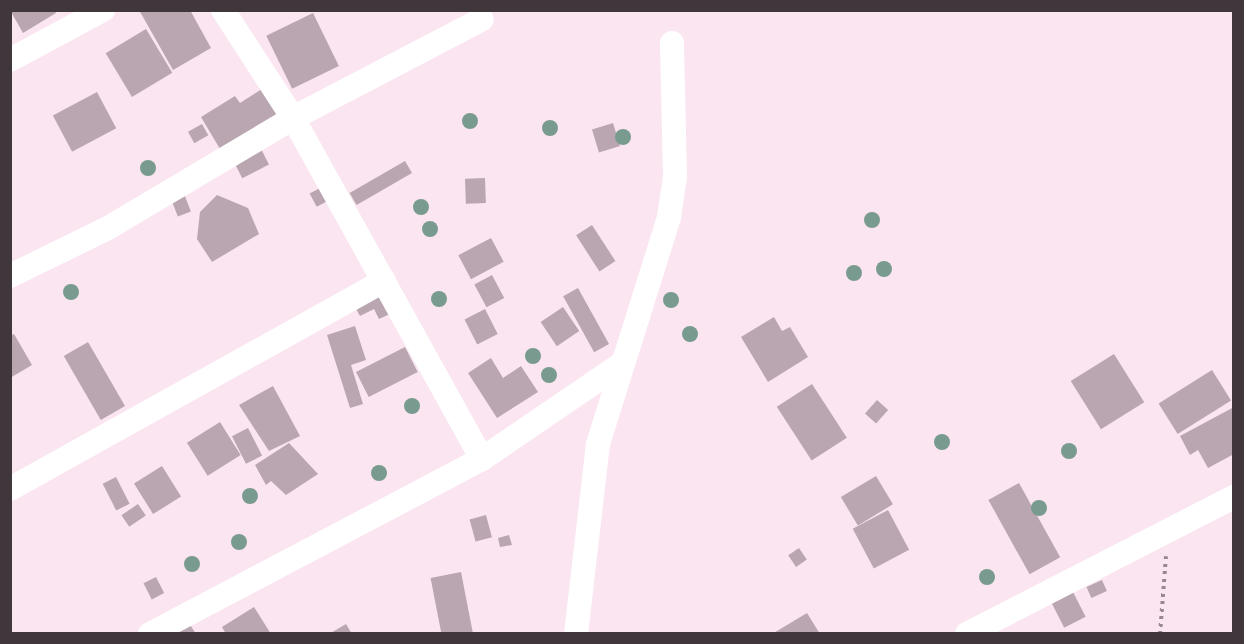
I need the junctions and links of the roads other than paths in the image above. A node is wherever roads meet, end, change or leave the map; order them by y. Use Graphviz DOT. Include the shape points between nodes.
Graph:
graph roads {
  1 [pos="103,10"];
  2 [pos="223,10"];
  3 [pos="482,19"];
  4 [pos="672,43"];
  5 [pos="10,60"];
  6 [pos="293,118"];
  7 [pos="10,276"];
  8 [pos="384,281"];
  9 [pos="620,365"];
  10 [pos="482,459"];
  11 [pos="10,489"];
  12 [pos="1233,497"];
  13 [pos="979,631"];
  14 [pos="150,633"];
  15 [pos="576,633"];
  1 -- 5 [label="street"];
  2 -- 6 [label="street"];
  3 -- 6 [label="street"];
  4 -- 9 [label="street" via="675,177 669,217"];
  6 -- 7 [label="street" via="108,228"];
  6 -- 8 [label="street"];
  8 -- 10 [label="street"];
  8 -- 11 [label="street"];
  9 -- 10 [label="street"];
  9 -- 15 [label="street" via="597,444"];
  10 -- 14 [label="street"];
  12 -- 13 [label="street"];
}
